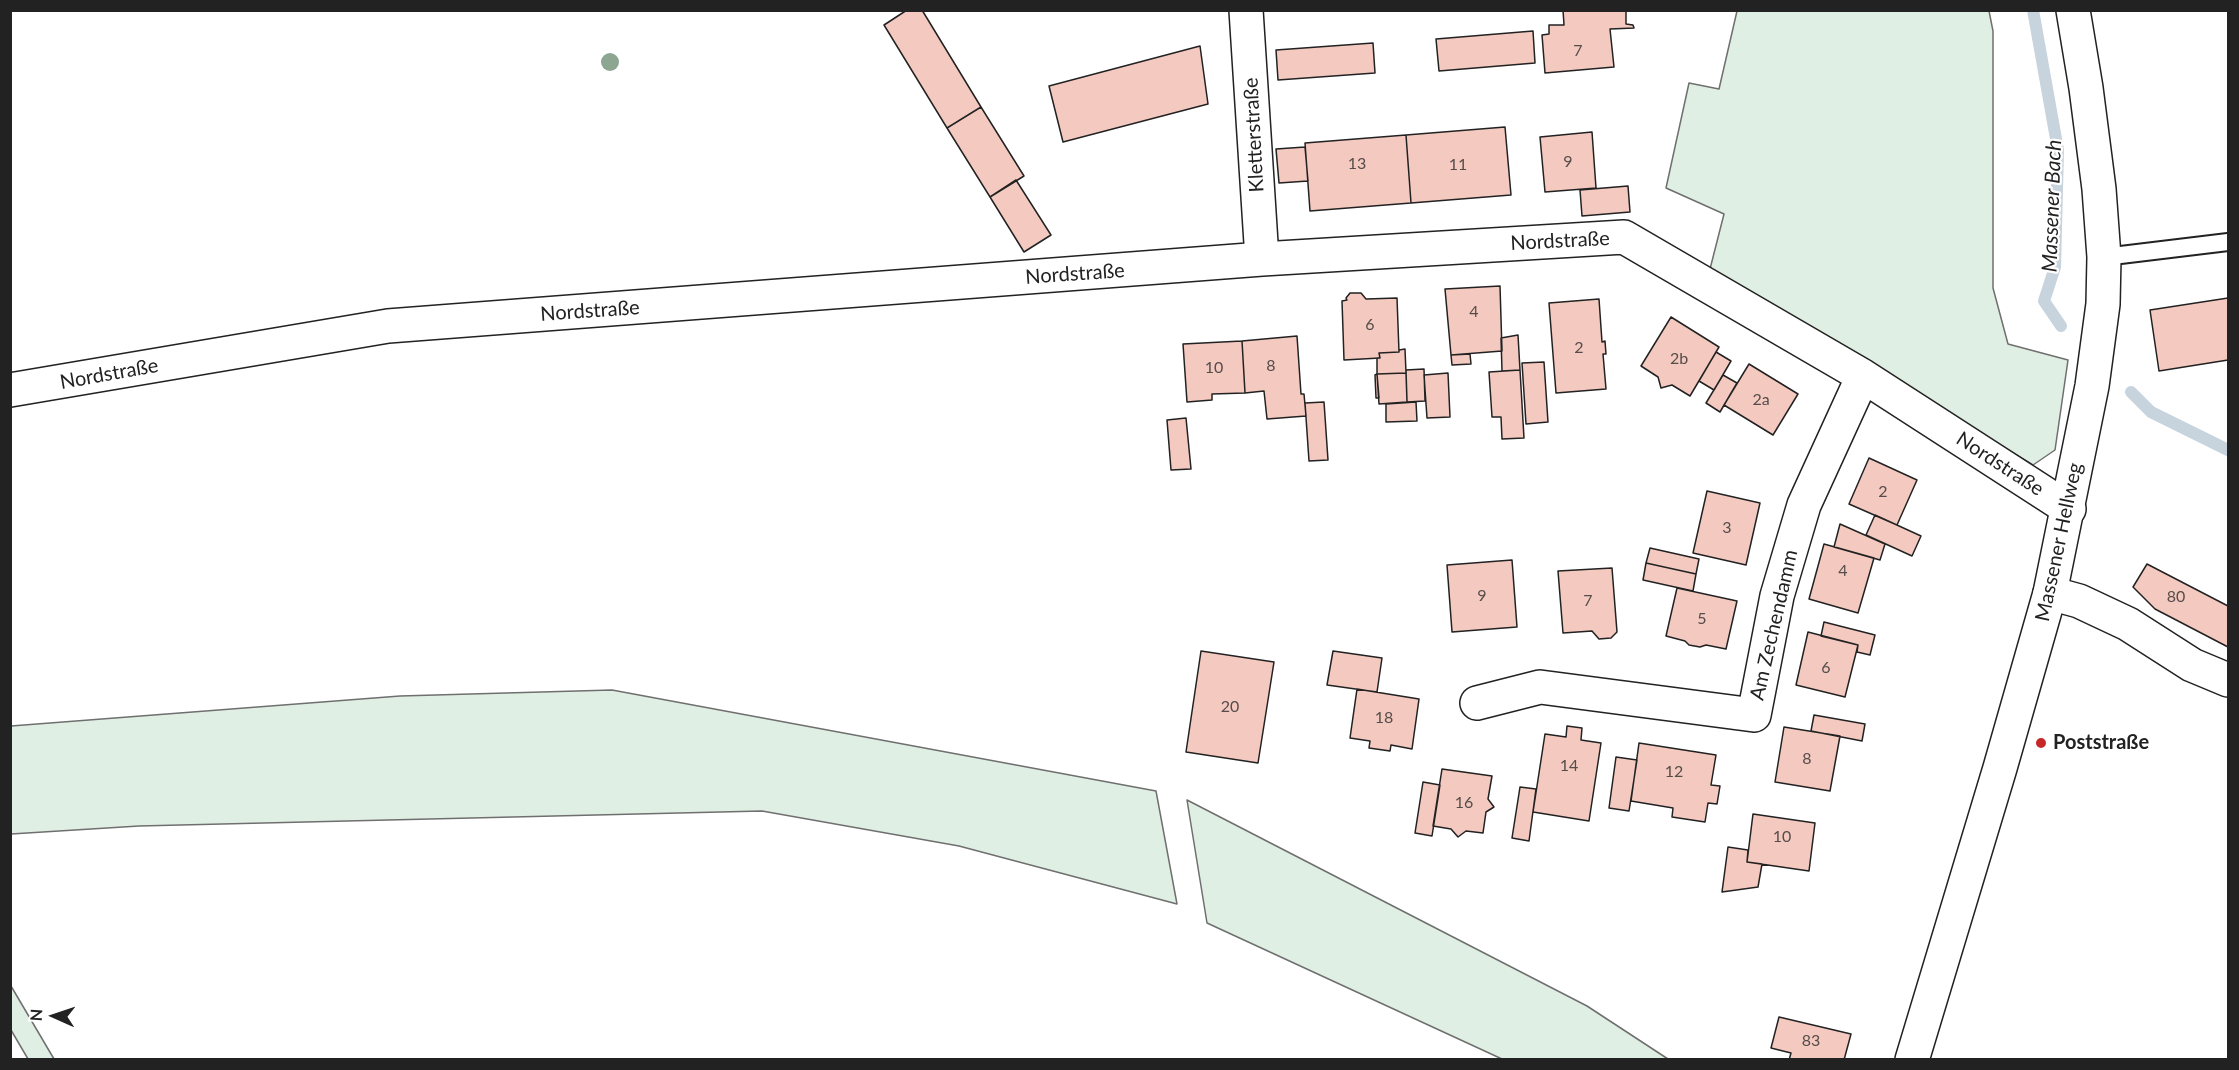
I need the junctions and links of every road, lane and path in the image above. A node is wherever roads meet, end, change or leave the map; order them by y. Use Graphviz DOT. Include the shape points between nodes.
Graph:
graph roads {
  1 [pos="1246,10"];
  2 [pos="2073,10"];
  3 [pos="2229,242"];
  4 [pos="2104,257"];
  5 [pos="1262,258"];
  6 [pos="1863,376"];
  7 [pos="10,390"];
  8 [pos="2069,509"];
  9 [pos="2050,593"];
  10 [pos="2229,680"];
  11 [pos="1477,703"];
  12 [pos="1912,1059"];
  1 -- 5 [label="street, Kletterstraße"];
  2 -- 4 [label="street, Massener Hellweg" via="2099,189"];
  3 -- 4 [label="lane"];
  4 -- 8 [label="street, Massener Hellweg" via="2103,304 2092,386"];
  5 -- 6 [label="street, Nordstraße" via="1624,237"];
  5 -- 7 [label="street, Nordstraße" via="388,327"];
  6 -- 8 [label="street, Nordstraße"];
  6 -- 11 [label="street, Am Zechendamm" via="1804,505 1777,596 1754,715 1540,687"];
  8 -- 9 [label="street, Massener Hellweg"];
  9 -- 10 [label="street" via="2079,601 2128,624 2192,665"];
  9 -- 12 [label="street, Massener Hellweg"];
}
